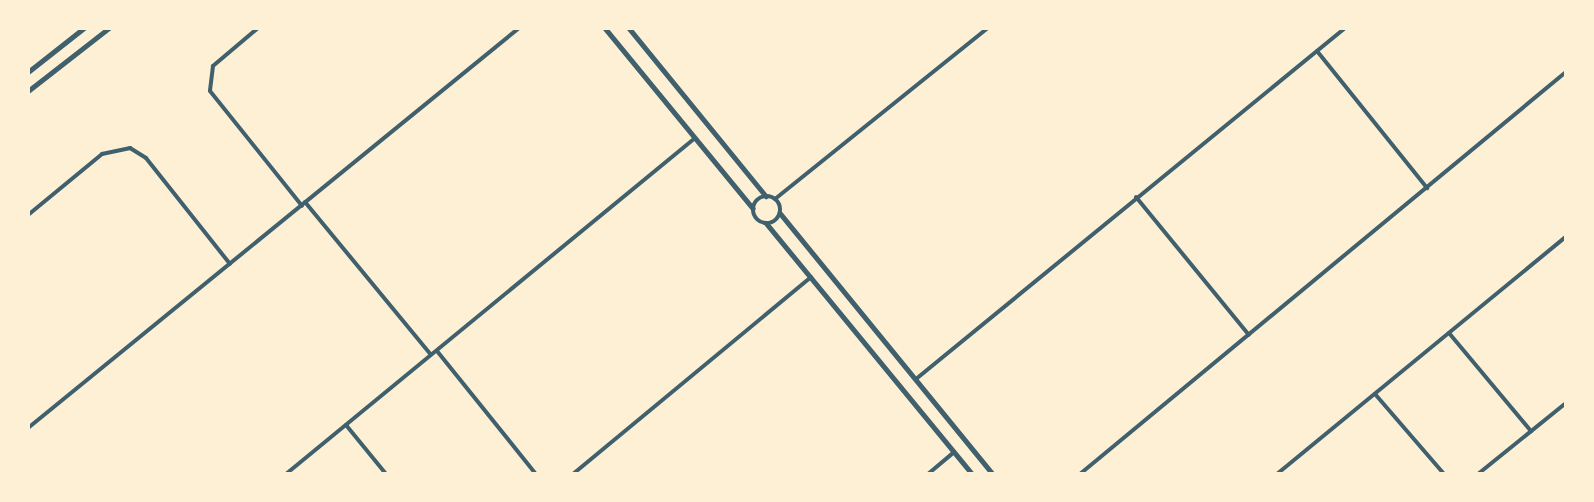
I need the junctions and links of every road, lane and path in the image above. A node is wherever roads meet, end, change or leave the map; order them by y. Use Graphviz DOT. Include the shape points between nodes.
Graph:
graph roads {
  1 [pos="84,28"];
  2 [pos="109,28"];
  3 [pos="258,28"];
  4 [pos="519,28"];
  5 [pos="605,28"];
  6 [pos="988,28"];
  7 [pos="1345,28"];
  8 [pos="631,29"];
  9 [pos="1317,51"];
  10 [pos="28,72"];
  11 [pos="1566,72"];
  12 [pos="28,91"];
  13 [pos="695,138"];
  14 [pos="1427,188"];
  15 [pos="766,196"];
  16 [pos="1136,197"];
  17 [pos="775,199"];
  18 [pos="304,204"];
  19 [pos="753,208"];
  20 [pos="780,213"];
  21 [pos="28,215"];
  22 [pos="767,224"];
  23 [pos="1566,237"];
  24 [pos="231,264"];
  25 [pos="811,277"];
  26 [pos="1449,333"];
  27 [pos="1249,336"];
  28 [pos="437,351"];
  29 [pos="431,355"];
  30 [pos="916,380"];
  31 [pos="1375,394"];
  32 [pos="1566,403"];
  33 [pos="346,425"];
  34 [pos="28,428"];
  35 [pos="1531,431"];
  36 [pos="954,452"];
  37 [pos="286,474"];
  38 [pos="386,474"];
  39 [pos="536,474"];
  40 [pos="573,474"];
  41 [pos="928,474"];
  42 [pos="972,474"];
  43 [pos="993,474"];
  44 [pos="1080,474"];
  45 [pos="1277,474"];
  46 [pos="1444,474"];
  47 [pos="1478,474"];
  1 -- 10 [label="street"];
  2 -- 12 [label="street"];
  3 -- 18 [label="street" via="213,66 210,91"];
  4 -- 18 [label="street"];
  5 -- 13 [label="street"];
  6 -- 17 [label="street"];
  7 -- 9 [label="street"];
  8 -- 15 [label="street"];
  9 -- 14 [label="street"];
  9 -- 16 [label="street"];
  11 -- 14 [label="street"];
  13 -- 19 [label="street"];
  13 -- 28 [label="street"];
  14 -- 27 [label="street"];
  15 -- 17 [label="street"];
  15 -- 19 [label="street"];
  16 -- 27 [label="street"];
  16 -- 30 [label="street"];
  17 -- 20 [label="street"];
  18 -- 24 [label="street"];
  18 -- 29 [label="street"];
  19 -- 22 [label="street" via="758,221"];
  20 -- 22 [label="street"];
  20 -- 30 [label="street"];
  21 -- 24 [label="street" via="102,154 130,148 146,158"];
  22 -- 25 [label="street"];
  23 -- 26 [label="street"];
  24 -- 34 [label="street"];
  25 -- 36 [label="street"];
  25 -- 40 [label="street"];
  26 -- 31 [label="street"];
  26 -- 35 [label="street"];
  27 -- 44 [label="street"];
  28 -- 29 [label="street"];
  28 -- 39 [label="street"];
  29 -- 33 [label="street"];
  30 -- 43 [label="street"];
  31 -- 45 [label="street"];
  31 -- 46 [label="street"];
  32 -- 35 [label="street"];
  33 -- 37 [label="street"];
  33 -- 38 [label="street"];
  35 -- 47 [label="street"];
  36 -- 41 [label="street"];
  36 -- 42 [label="street"];
}
